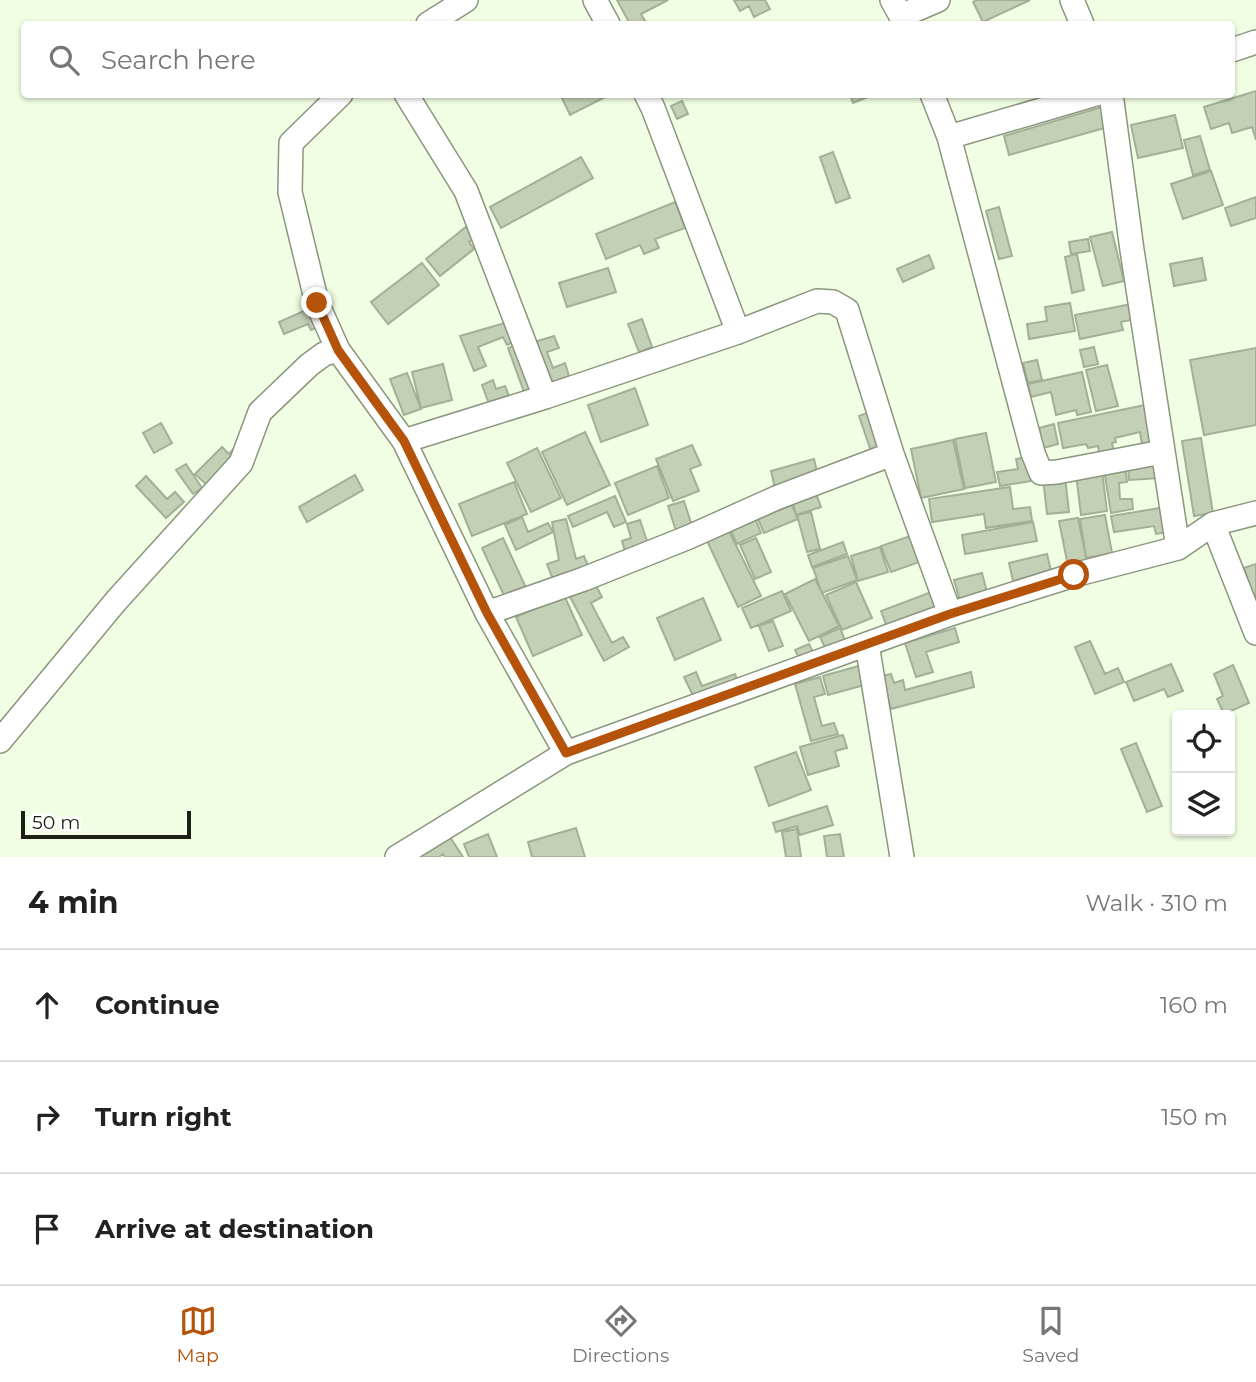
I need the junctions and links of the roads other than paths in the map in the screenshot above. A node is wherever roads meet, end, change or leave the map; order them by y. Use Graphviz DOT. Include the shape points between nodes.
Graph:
graph roads {
  1 [pos="466,0"];
  2 [pos="595,0"];
  3 [pos="938,0"];
  4 [pos="1072,0"];
  5 [pos="899,14"];
  6 [pos="433,21"];
  7 [pos="606,21"];
  8 [pos="1081,21"];
  9 [pos="1256,41"];
  10 [pos="1235,49"];
  11 [pos="337,98"];
  12 [pos="408,98"];
  13 [pos="648,98"];
  14 [pos="934,98"];
  15 [pos="1082,98"];
  16 [pos="1112,98"];
  17 [pos="949,137"];
  18 [pos="738,332"];
  19 [pos="338,350"];
  20 [pos="545,397"];
  21 [pos="404,441"];
  22 [pos="1162,452"];
  23 [pos="892,454"];
  24 [pos="1256,513"];
  25 [pos="1213,524"];
  26 [pos="1178,548"];
  27 [pos="487,613"];
  28 [pos="950,614"];
  29 [pos="1256,633"];
  30 [pos="867,644"];
  31 [pos="0,741"];
  32 [pos="566,753"];
  33 [pos="397,857"];
  34 [pos="902,857"];
  1 -- 6 [label="street"];
  2 -- 7 [label="street"];
  3 -- 5 [label="street"];
  4 -- 8 [label="street"];
  9 -- 10 [label="street"];
  11 -- 19 [label="street" via="291,143 290,192 317,303"];
  12 -- 20 [label="street" via="466,191"];
  13 -- 18 [label="street"];
  14 -- 17 [label="street"];
  15 -- 17 [label="street"];
  16 -- 22 [label="street"];
  17 -- 22 [label="street" via="1041,472"];
  18 -- 20 [label="street"];
  18 -- 23 [label="street" via="817,301 833,302 847,310"];
  19 -- 21 [label="street"];
  19 -- 31 [label="street" via="309,365 261,412 241,463 116,601"];
  20 -- 21 [label="street"];
  21 -- 27 [label="street"];
  22 -- 26 [label="street"];
  23 -- 27 [label="street" via="596,575"];
  23 -- 28 [label="street"];
  24 -- 25 [label="street"];
  25 -- 26 [label="street"];
  25 -- 29 [label="street"];
  26 -- 28 [label="street"];
  27 -- 32 [label="street"];
  28 -- 30 [label="street"];
  30 -- 32 [label="street"];
  30 -- 34 [label="street"];
  32 -- 33 [label="street"];
}
